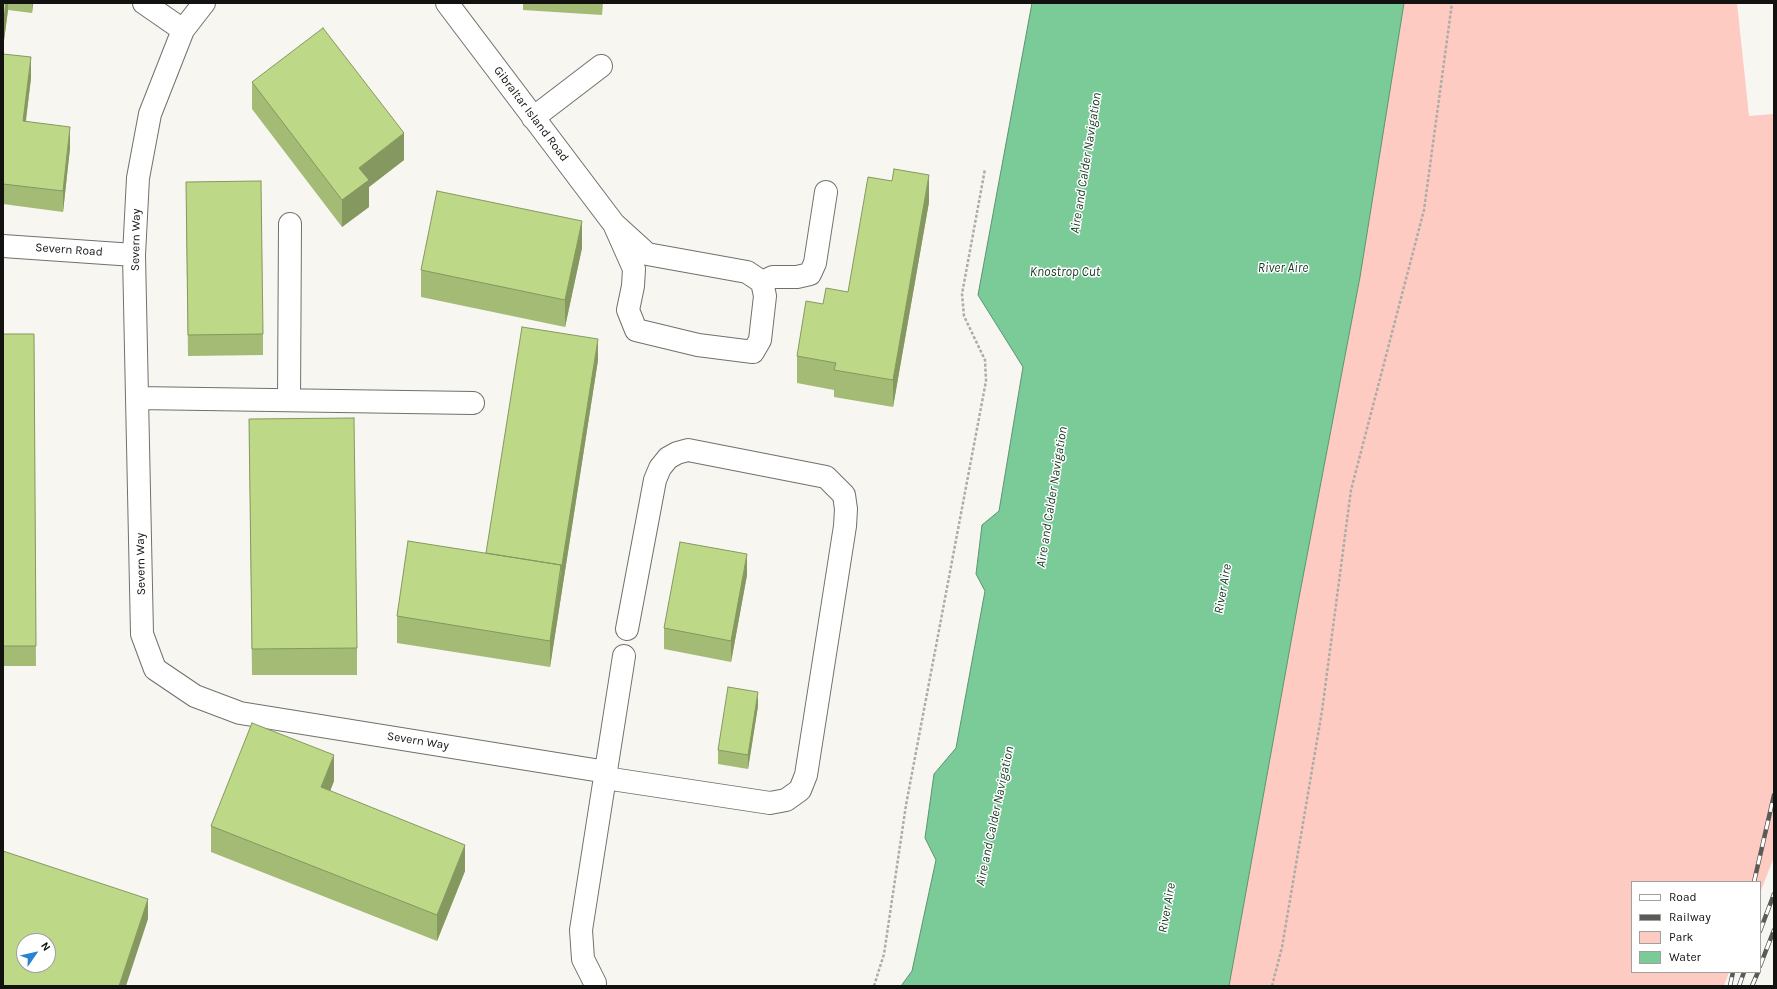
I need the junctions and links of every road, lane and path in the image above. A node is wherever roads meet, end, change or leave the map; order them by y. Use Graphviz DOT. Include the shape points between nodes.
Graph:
graph roads {
  1 [pos="144,3"];
  2 [pos="204,3"];
  3 [pos="447,3"];
  4 [pos="1452,3"];
  5 [pos="183,30"];
  6 [pos="601,66"];
  7 [pos="533,118"];
  8 [pos="985,169"];
  9 [pos="826,192"];
  10 [pos="290,224"];
  11 [pos="614,224"];
  12 [pos="3,246"];
  13 [pos="134,256"];
  14 [pos="762,282"];
  15 [pos="137,398"];
  16 [pos="289,400"];
  17 [pos="473,403"];
  18 [pos="627,629"];
  19 [pos="624,656"];
  20 [pos="606,775"];
  21 [pos="595,983"];
  22 [pos="874,986"];
  23 [pos="1272,986"];
  1 -- 5 [label="street"];
  2 -- 5 [label="street, Severn Way"];
  3 -- 7 [label="street, Gibraltar Island Road"];
  4 -- 23 [label="path" via="1424,210 1351,490 1322,711 1282,947"];
  5 -- 13 [label="street, Severn Way" via="150,114 138,178"];
  6 -- 7 [label="street"];
  7 -- 11 [label="street, Gibraltar Island Road"];
  8 -- 22 [label="path" via="962,294 964,316 985,360 986,381 906,805 884,954"];
  9 -- 14 [label="street" via="815,263 810,274 773,277"];
  10 -- 16 [label="street"];
  11 -- 14 [label="street" via="647,254 747,272"];
  11 -- 14 [label="street" via="634,269 628,310 636,330 698,344 753,352 760,340 765,296"];
  12 -- 13 [label="street, Severn Road"];
  13 -- 15 [label="street, Severn Way"];
  15 -- 16 [label="street"];
  15 -- 20 [label="street, Severn Way" via="142,634 155,669 195,696 240,713"];
  16 -- 17 [label="street"];
  18 -- 20 [label="street, Severn Way" via="655,480 668,458 688,450 826,477 844,494 846,526 806,775 800,790 786,800 770,803"];
  19 -- 20 [label="street"];
  20 -- 21 [label="street" via="582,930 583,959"];
}
